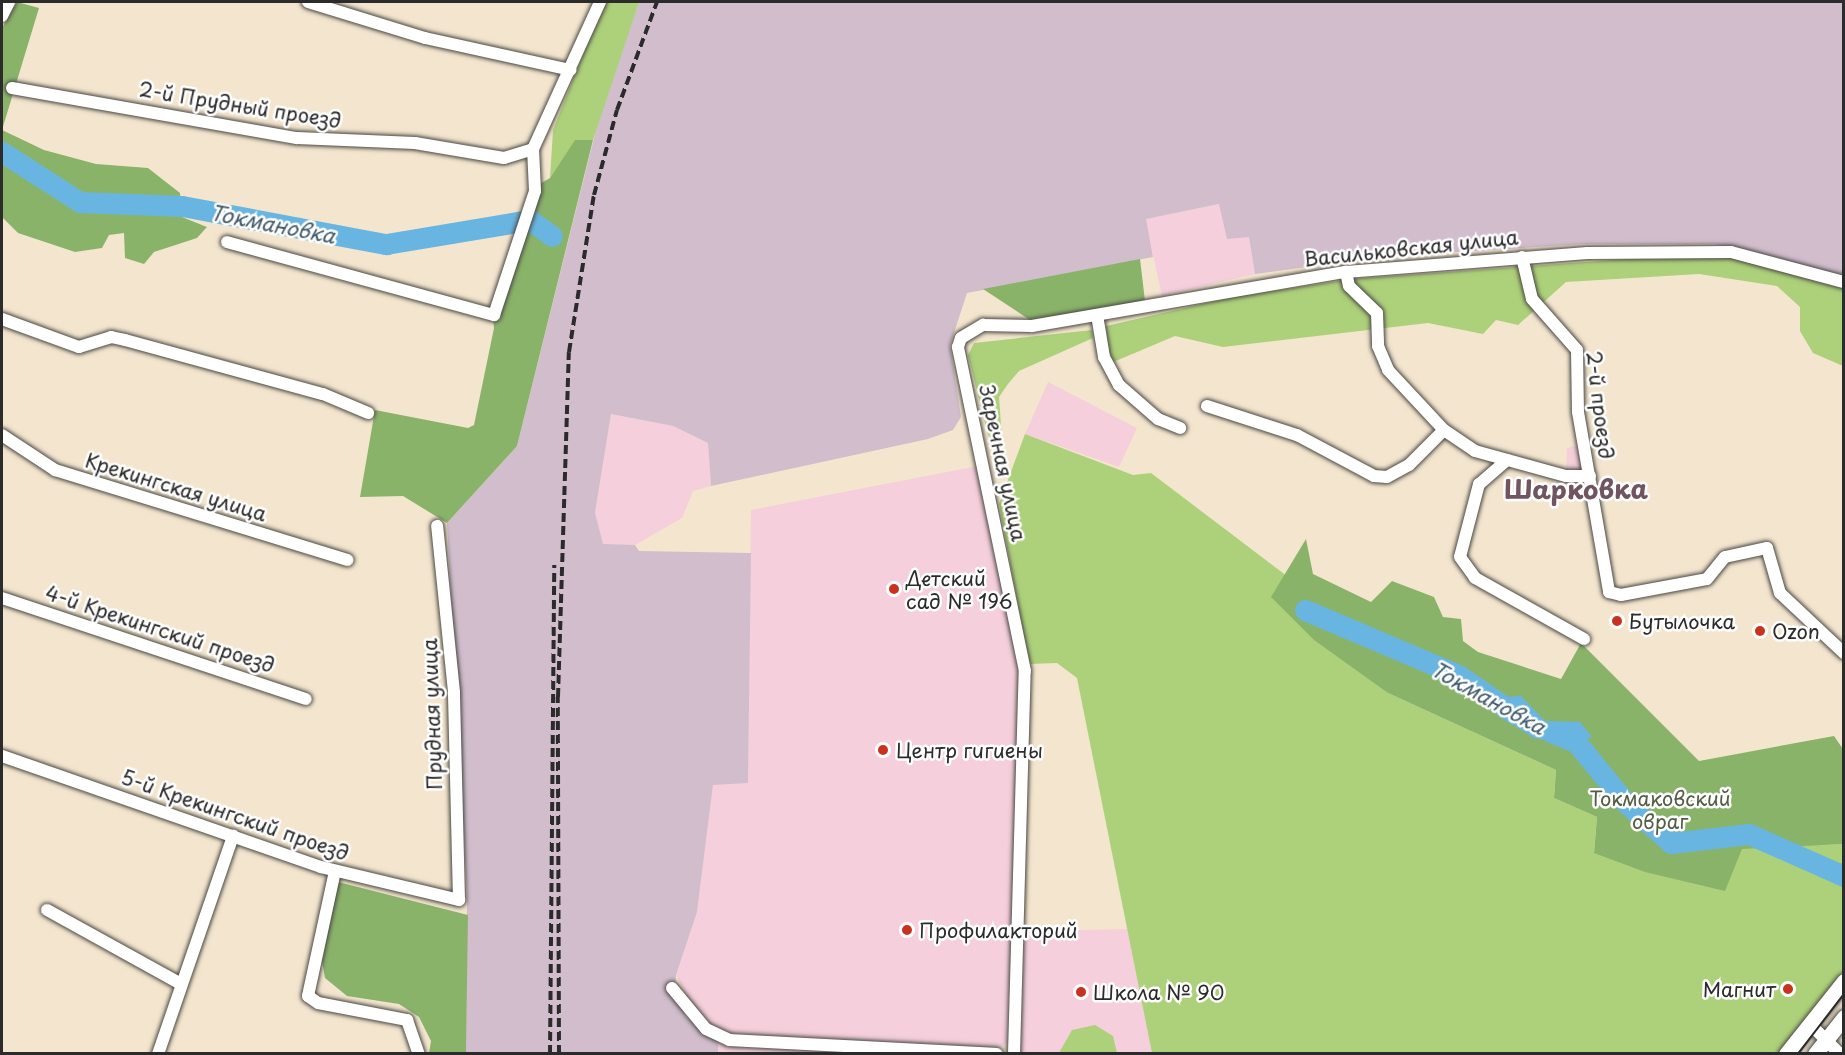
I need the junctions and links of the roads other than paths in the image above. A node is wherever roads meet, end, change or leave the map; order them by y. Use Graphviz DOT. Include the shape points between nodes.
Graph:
graph roads {
  1 [pos="9,2"];
  2 [pos="308,2"];
  3 [pos="600,2"];
  4 [pos="2,16"];
  5 [pos="571,70"];
  6 [pos="12,88"];
  7 [pos="533,148"];
  8 [pos="227,242"];
  9 [pos="1521,257"];
  10 [pos="1346,272"];
  11 [pos="1844,282"];
  12 [pos="1097,315"];
  13 [pos="2,319"];
  14 [pos="983,325"];
  15 [pos="1207,406"];
  16 [pos="368,413"];
  17 [pos="1180,429"];
  18 [pos="1444,429"];
  19 [pos="2,435"];
  20 [pos="1507,460"];
  21 [pos="1590,476"];
  22 [pos="437,526"];
  23 [pos="347,560"];
  24 [pos="2,598"];
  25 [pos="1584,639"];
  26 [pos="1844,653"];
  27 [pos="306,699"];
  28 [pos="2,756"];
  29 [pos="233,837"];
  30 [pos="335,871"];
  31 [pos="459,900"];
  32 [pos="47,910"];
  33 [pos="1844,981"];
  34 [pos="179,983"];
  35 [pos="672,988"];
  36 [pos="1844,1017"];
  37 [pos="1810,1024"];
  38 [pos="1828,1037"];
  39 [pos="158,1053"];
  40 [pos="419,1053"];
  41 [pos="997,1053"];
  42 [pos="1014,1053"];
  43 [pos="1786,1053"];
  44 [pos="1815,1053"];
  45 [pos="1840,1053"];
  1 -- 4 [label="street"];
  2 -- 5 [label="street" via="425,38"];
  3 -- 5 [label="street"];
  5 -- 7 [label="street"];
  6 -- 7 [label="street, 2-й Прудный проезд" via="297,138 416,143 504,158"];
  7 -- 8 [label="street" via="535,190 494,315"];
  9 -- 10 [label="street, Васильковская улица"];
  9 -- 11 [label="street, Васильковская улица" via="1731,252"];
  9 -- 21 [label="street, 2-й проезд" via="1532,298 1577,350 1578,412"];
  10 -- 12 [label="street, Васильковская улица"];
  10 -- 18 [label="street, 2-й проезд" via="1349,286 1377,313 1378,346 1388,370"];
  12 -- 14 [label="street, Васильковская улица" via="1032,326"];
  12 -- 17 [label="street" via="1109,372 1158,419"];
  13 -- 16 [label="street" via="79,347 111,337 125,340 323,394"];
  14 -- 42 [label="street, Заречная улица" via="957,347 1024,671"];
  15 -- 18 [label="street" via="1297,435 1380,476 1409,465"];
  18 -- 20 [label="street, 2-й проезд" via="1475,451"];
  19 -- 23 [label="street, Крекингская улица" via="55,470"];
  20 -- 21 [label="street, 2-й проезд" via="1566,476"];
  20 -- 25 [label="street" via="1479,484 1460,557 1475,578"];
  21 -- 26 [label="street" via="1609,592 1621,595 1707,579 1725,557 1767,548 1780,593"];
  22 -- 31 [label="street, Прудная улица" via="454,692"];
  24 -- 27 [label="street, 4-й Крекингский проезд"];
  28 -- 29 [label="street, 5-й Крекингский проезд"];
  29 -- 30 [label="street, 5-й Крекингский проезд"];
  29 -- 34 [label="street"];
  30 -- 31 [label="street, 5-й Крекингский проезд"];
  30 -- 40 [label="street" via="308,996 318,1003 407,1020"];
  32 -- 34 [label="street"];
  33 -- 37 [label="main road"];
  34 -- 39 [label="street"];
  35 -- 41 [label="street" via="706,1029 730,1040"];
  36 -- 38 [label="main road"];
  37 -- 38 [label="street"];
  37 -- 43 [label="main road"];
  38 -- 44 [label="main road"];
  38 -- 45 [label="street"];
}
